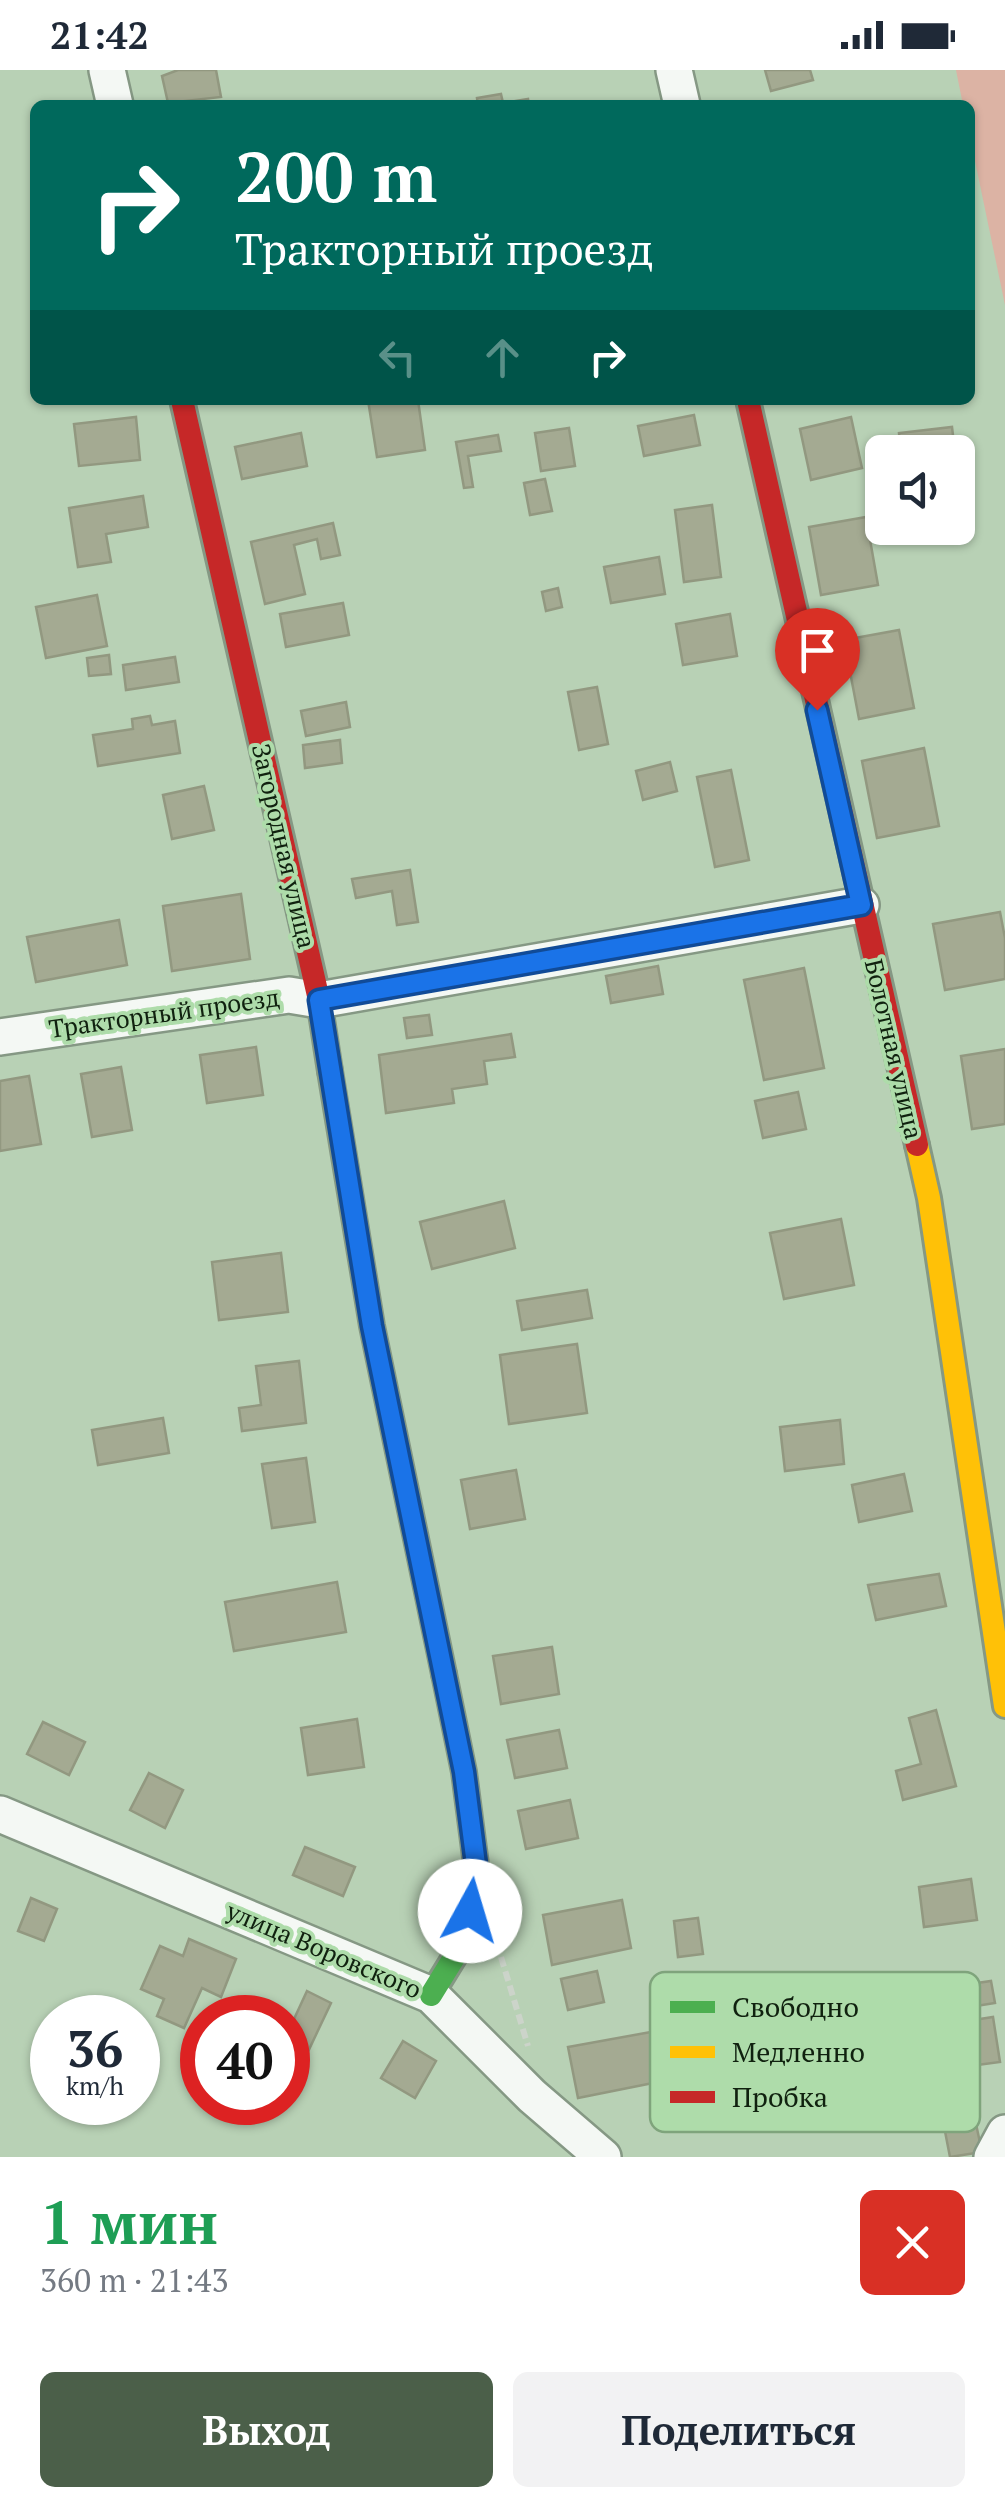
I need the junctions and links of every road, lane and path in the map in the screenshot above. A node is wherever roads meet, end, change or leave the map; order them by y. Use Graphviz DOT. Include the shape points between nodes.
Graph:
graph roads {
  1 [pos="106,70"];
  2 [pos="674,70"];
  3 [pos="113,100"];
  4 [pos="681,100"];
  5 [pos="183,405"];
  6 [pos="749,405"];
  7 [pos="861,905"];
  8 [pos="319,1000"];
  9 [pos="0,1037"];
  10 [pos="1005,1706"];
  11 [pos="0,1814"];
  12 [pos="501,1956"];
  13 [pos="431,1994"];
  14 [pos="530,2052"];
  15 [pos="1005,2134"];
  16 [pos="603,2157"];
  17 [pos="992,2157"];
  1 -- 3 [label="street"];
  2 -- 4 [label="street"];
  5 -- 8 [label="street, Загородная улица"];
  6 -- 7 [label="street, Болотная улица"];
  7 -- 8 [label="street, Тракторный проезд"];
  7 -- 10 [label="street, Болотная улица" via="929,1198"];
  8 -- 9 [label="street, Тракторный проезд" via="288,995"];
  8 -- 13 [label="street, Загородная улица" via="372,1326 464,1772 478,1880 462,1943"];
  11 -- 13 [label="street, улица Воровского"];
  12 -- 14 [label="path"];
  13 -- 16 [label="street, улица Воровского"];
  15 -- 17 [label="street"];
}
